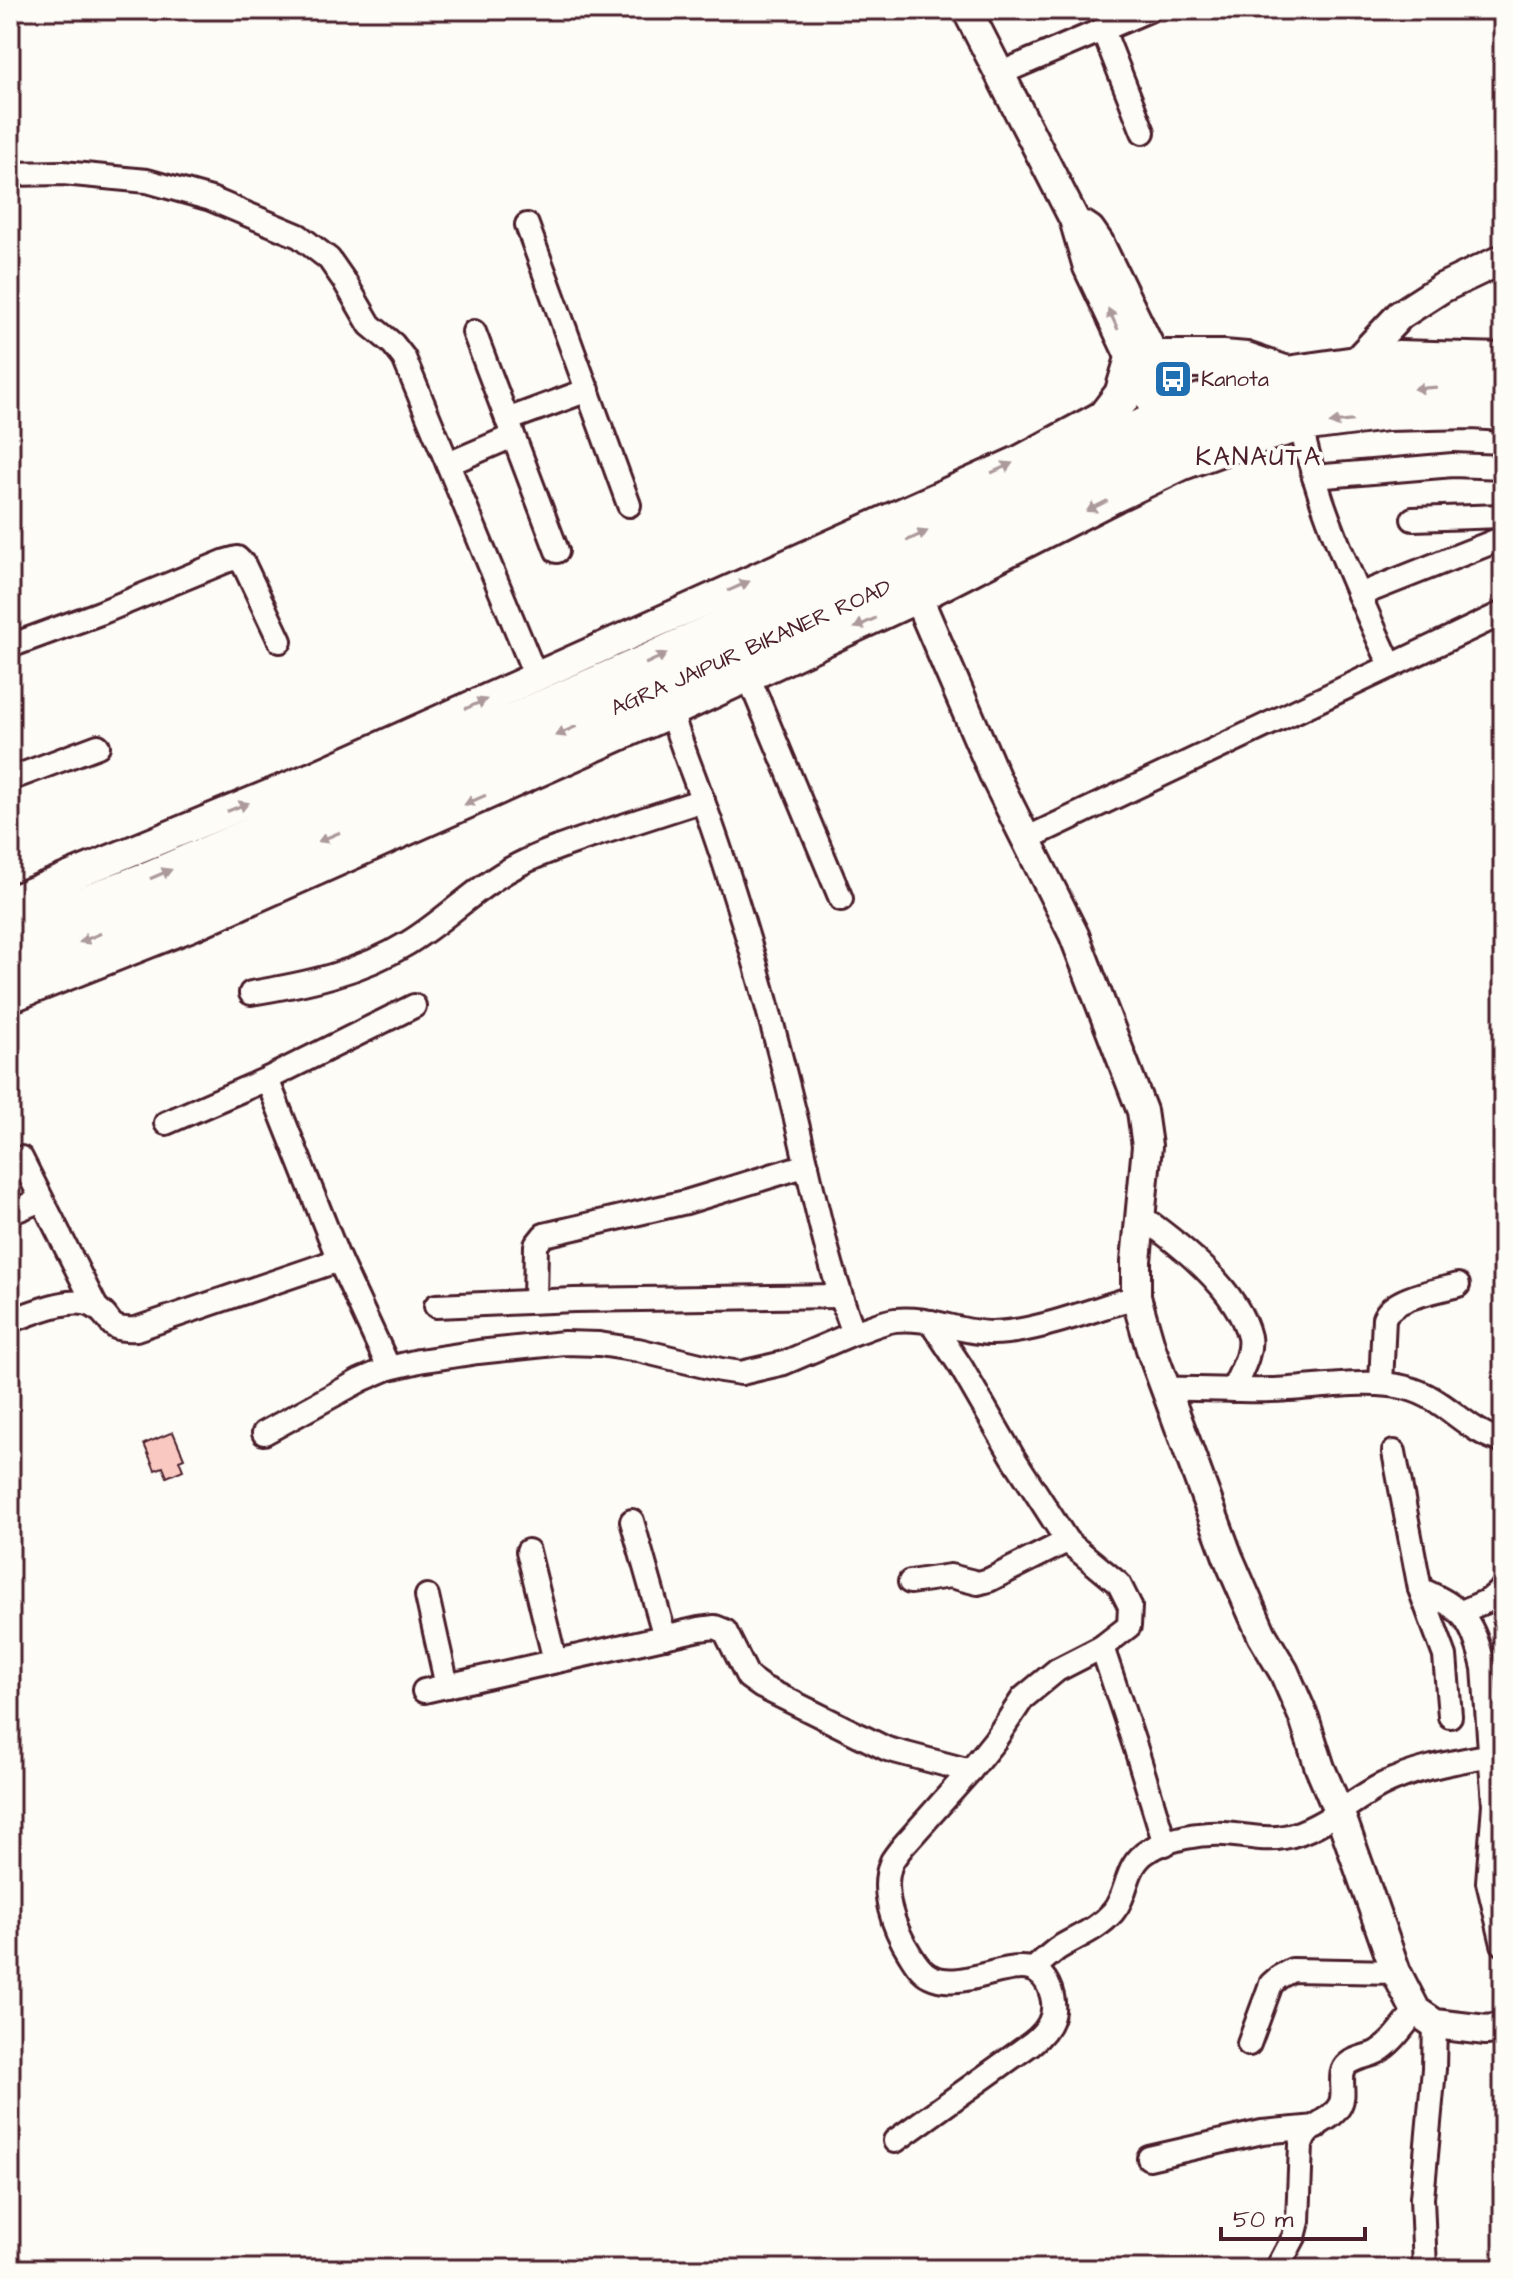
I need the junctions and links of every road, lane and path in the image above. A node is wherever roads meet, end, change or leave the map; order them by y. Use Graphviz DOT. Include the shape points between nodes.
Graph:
graph roads {
  1 [pos="1149,10"];
  2 [pos="969,11"];
  3 [pos="1103,30"];
  4 [pos="999,74"];
  5 [pos="1143,132"];
  6 [pos="10,174"];
  7 [pos="527,225"];
  8 [pos="1503,259"];
  9 [pos="474,332"];
  10 [pos="1144,361"];
  11 [pos="1503,362"];
  12 [pos="1352,366"];
  13 [pos="1503,389"];
  14 [pos="588,390"];
  15 [pos="1295,401"];
  16 [pos="1110,411"];
  17 [pos="1503,416"];
  18 [pos="510,428"];
  19 [pos="1181,437"];
  20 [pos="1071,462"];
  21 [pos="448,464"];
  22 [pos="1503,467"];
  23 [pos="1314,477"];
  24 [pos="629,505"];
  25 [pos="1503,516"];
  26 [pos="1413,519"];
  27 [pos="1503,538"];
  28 [pos="557,551"];
  29 [pos="914,587"];
  30 [pos="1359,595"];
  31 [pos="1503,613"];
  32 [pos="280,641"];
  33 [pos="10,646"];
  34 [pos="1391,666"];
  35 [pos="536,677"];
  36 [pos="749,678"];
  37 [pos="666,701"];
  38 [pos="98,746"];
  39 [pos="10,779"];
  40 [pos="703,800"];
  41 [pos="1026,839"];
  42 [pos="841,899"];
  43 [pos="10,901"];
  44 [pos="10,933"];
  45 [pos="10,971"];
  46 [pos="251,993"];
  47 [pos="10,998"];
  48 [pos="414,1006"];
  49 [pos="267,1079"];
  50 [pos="166,1123"];
  51 [pos="21,1158"];
  52 [pos="807,1165"];
  53 [pos="41,1200"];
  54 [pos="10,1213"];
  55 [pos="1142,1217"];
  56 [pos="339,1260"];
  57 [pos="1458,1285"];
  58 [pos="839,1296"];
  59 [pos="1136,1297"];
  60 [pos="535,1301"];
  61 [pos="436,1306"];
  62 [pos="96,1307"];
  63 [pos="10,1321"];
  64 [pos="931,1322"];
  65 [pos="854,1333"];
  66 [pos="389,1368"];
  67 [pos="1381,1384"];
  68 [pos="1166,1389"];
  69 [pos="1233,1390"];
  70 [pos="264,1433"];
  71 [pos="1503,1441"];
  72 [pos="1394,1452"];
  73 [pos="632,1521"];
  74 [pos="1067,1541"];
  75 [pos="528,1551"];
  76 [pos="910,1582"];
  77 [pos="1503,1588"];
  78 [pos="1420,1589"];
  79 [pos="427,1596"];
  80 [pos="1461,1612"];
  81 [pos="665,1637"];
  82 [pos="1102,1647"];
  83 [pos="555,1661"];
  84 [pos="447,1686"];
  85 [pos="424,1691"];
  86 [pos="1450,1716"];
  87 [pos="1497,1755"];
  88 [pos="970,1771"];
  89 [pos="1338,1811"];
  90 [pos="1165,1844"];
  91 [pos="1503,1944"];
  92 [pos="1034,1969"];
  93 [pos="1396,1972"];
  94 [pos="1426,2018"];
  95 [pos="1503,2028"];
  96 [pos="1249,2044"];
  97 [pos="1316,2127"];
  98 [pos="895,2141"];
  99 [pos="1149,2158"];
  100 [pos="1277,2269"];
  101 [pos="1425,2269"];
  1 -- 3 [label="street"];
  2 -- 4 [label="street"];
  3 -- 4 [label="street"];
  3 -- 5 [label="street"];
  4 -- 10 [label="street" via="1074,219 1088,267"];
  6 -- 21 [label="street" via="147,181 211,199 299,236 329,259 370,325 404,358"];
  7 -- 14 [label="street"];
  8 -- 12 [label="street" via="1400,315"];
  9 -- 18 [label="street"];
  10 -- 15 [label="highway" via="1246,361"];
  10 -- 16 [label="highway"];
  10 -- 19 [label="street"];
  11 -- 12 [label="highway, AGRA JAIPUR BIKANER ROAD" via="1398,359"];
  12 -- 15 [label="highway, AGRA JAIPUR BIKANER ROAD"];
  13 -- 15 [label="highway, AGRA JAIPUR BIKANER ROAD, one-way" via="1458,386"];
  14 -- 18 [label="street"];
  14 -- 24 [label="street"];
  17 -- 15 [label="street, one-way" via="1387,416"];
  15 -- 19 [label="highway, AGRA JAIPUR BIKANER ROAD"];
  15 -- 19 [label="street"];
  15 -- 23 [label="street"];
  16 -- 20 [label="highway"];
  35 -- 16 [label="street, one-way" via="1020,460"];
  18 -- 21 [label="street"];
  18 -- 28 [label="street"];
  19 -- 20 [label="highway, AGRA JAIPUR BIKANER ROAD"];
  19 -- 29 [label="highway, AGRA JAIPUR BIKANER ROAD, one-way" via="992,537"];
  44 -- 20 [label="highway, AGRA JAIPUR BIKANER ROAD, one-way" via="257,834 649,662"];
  21 -- 35 [label="street"];
  22 -- 23 [label="street" via="1453,465"];
  23 -- 30 [label="street"];
  25 -- 26 [label="street"];
  27 -- 30 [label="street"];
  29 -- 36 [label="street, one-way"];
  29 -- 37 [label="highway, AGRA JAIPUR BIKANER ROAD"];
  29 -- 41 [label="street"];
  30 -- 34 [label="street"];
  31 -- 34 [label="street"];
  32 -- 33 [label="street" via="237,558"];
  34 -- 41 [label="street"];
  43 -- 35 [label="street, one-way" via="312,777"];
  36 -- 37 [label="street"];
  36 -- 42 [label="street"];
  37 -- 40 [label="street"];
  37 -- 45 [label="highway, AGRA JAIPUR BIKANER ROAD, one-way"];
  37 -- 47 [label="street, one-way" via="192,926"];
  38 -- 39 [label="street"];
  40 -- 46 [label="street" via="518,865 379,959 306,984"];
  40 -- 52 [label="street" via="746,928"];
  41 -- 55 [label="street" via="1074,935 1142,1111 1147,1146"];
  48 -- 49 [label="street"];
  49 -- 50 [label="street"];
  49 -- 56 [label="street"];
  51 -- 53 [label="street"];
  52 -- 58 [label="street"];
  52 -- 60 [label="street" via="686,1202 544,1235 536,1245"];
  53 -- 54 [label="street"];
  53 -- 62 [label="street"];
  55 -- 59 [label="street"];
  55 -- 69 [label="street" via="1192,1257 1234,1305 1249,1338"];
  56 -- 62 [label="street" via="136,1329 121,1330"];
  56 -- 66 [label="street"];
  57 -- 67 [label="street" via="1387,1310"];
  58 -- 60 [label="street"];
  58 -- 65 [label="street"];
  59 -- 64 [label="street" via="995,1333"];
  59 -- 68 [label="street"];
  60 -- 61 [label="street"];
  62 -- 63 [label="street" via="67,1303"];
  64 -- 65 [label="street" via="895,1320"];
  64 -- 74 [label="street"];
  65 -- 66 [label="street" via="784,1363 741,1373 638,1350 564,1343"];
  66 -- 70 [label="street"];
  67 -- 69 [label="street"];
  67 -- 71 [label="street" via="1435,1398 1486,1437"];
  68 -- 69 [label="street"];
  68 -- 89 [label="street" via="1228,1557 1304,1718"];
  72 -- 78 [label="street"];
  73 -- 81 [label="street"];
  74 -- 76 [label="street" via="978,1583 950,1576"];
  74 -- 82 [label="street" via="1119,1584 1130,1606 1129,1626"];
  75 -- 83 [label="street"];
  77 -- 80 [label="street"];
  78 -- 80 [label="street"];
  78 -- 86 [label="street" via="1445,1656"];
  79 -- 84 [label="street"];
  80 -- 87 [label="street" via="1479,1648"];
  81 -- 83 [label="street"];
  81 -- 88 [label="street" via="715,1627 725,1631 740,1665 762,1687 887,1749"];
  82 -- 88 [label="street" via="1057,1670 1023,1698"];
  82 -- 90 [label="street"];
  83 -- 84 [label="street"];
  84 -- 85 [label="street"];
  87 -- 89 [label="street" via="1410,1773"];
  87 -- 91 [label="street" via="1488,1882"];
  88 -- 92 [label="street" via="892,1862 890,1911 903,1944 930,1976 951,1980"];
  89 -- 90 [label="street" via="1287,1837 1198,1834"];
  89 -- 93 [label="street"];
  90 -- 92 [label="street" via="1136,1860 1110,1915"];
  92 -- 98 [label="street" via="1045,1977 1054,2005 1045,2032"];
  93 -- 94 [label="street"];
  93 -- 96 [label="street" via="1292,1970 1271,1984"];
  94 -- 95 [label="street" via="1450,2027"];
  94 -- 97 [label="street" via="1345,2067 1340,2105"];
  94 -- 101 [label="street" via="1434,2069 1422,2198"];
  97 -- 99 [label="street" via="1262,2132"];
  97 -- 100 [label="street" via="1301,2145 1298,2221"];
}
